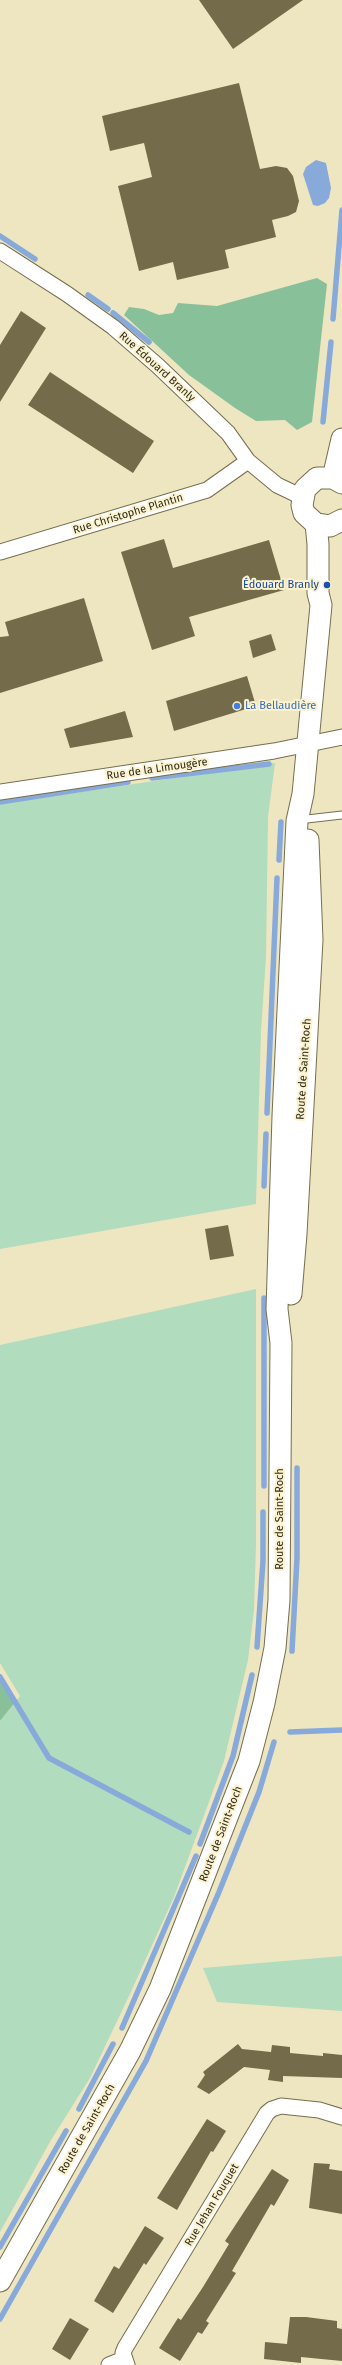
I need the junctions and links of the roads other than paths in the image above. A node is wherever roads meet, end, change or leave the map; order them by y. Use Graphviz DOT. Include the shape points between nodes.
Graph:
graph roads {
  1 [pos="0,251"];
  2 [pos="342,438"];
  3 [pos="248,461"];
  4 [pos="338,480"];
  5 [pos="302,497"];
  6 [pos="339,522"];
  7 [pos="316,524"];
  8 [pos="0,552"];
  9 [pos="321,606"];
  10 [pos="342,737"];
  11 [pos="311,745"];
  12 [pos="0,792"];
  13 [pos="303,794"];
  14 [pos="342,815"];
  15 [pos="307,818"];
  16 [pos="281,1344"];
  17 [pos="342,2117"];
  18 [pos="0,2281"];
  19 [pos="125,2362"];
  20 [pos="109,2365"];
  1 -- 3 [label="street, Rue Édouard Branly" via="113,327 228,433"];
  2 -- 4 [label="street"];
  3 -- 5 [label="street, Rue Édouard Branly" via="277,485"];
  3 -- 8 [label="street, Rue Christophe Plantin" via="207,490"];
  4 -- 5 [label="street" via="325,477 310,482"];
  5 -- 7 [label="street" via="304,513"];
  6 -- 7 [label="street" via="330,526"];
  6 -- 9 [label="street, Route de Saint-Roch" via="326,595"];
  7 -- 9 [label="street, Route de Saint-Roch" via="318,593"];
  9 -- 11 [label="street, Route de Saint-Roch"];
  10 -- 11 [label="street, Rue de la Limougère"];
  11 -- 12 [label="street, Rue de la Limougère"];
  11 -- 13 [label="street, Route de Saint-Roch"];
  13 -- 15 [label="street, Route de Saint-Roch"];
  13 -- 16 [label="street, Route de Saint-Roch" via="296,828 284,1109 277,1309"];
  14 -- 15 [label="lane"];
  15 -- 16 [label="street, Route de Saint-Roch" via="312,940 296,1234 289,1310"];
  16 -- 18 [label="street, Route de Saint-Roch" via="279,1600 275,1648 250,1761 160,1989 130,2051"];
  17 -- 19 [label="street, Rue Jehan Fouquet" via="319,2110 281,2106 267,2113 125,2348"];
  19 -- 20 [label="street"];
}
